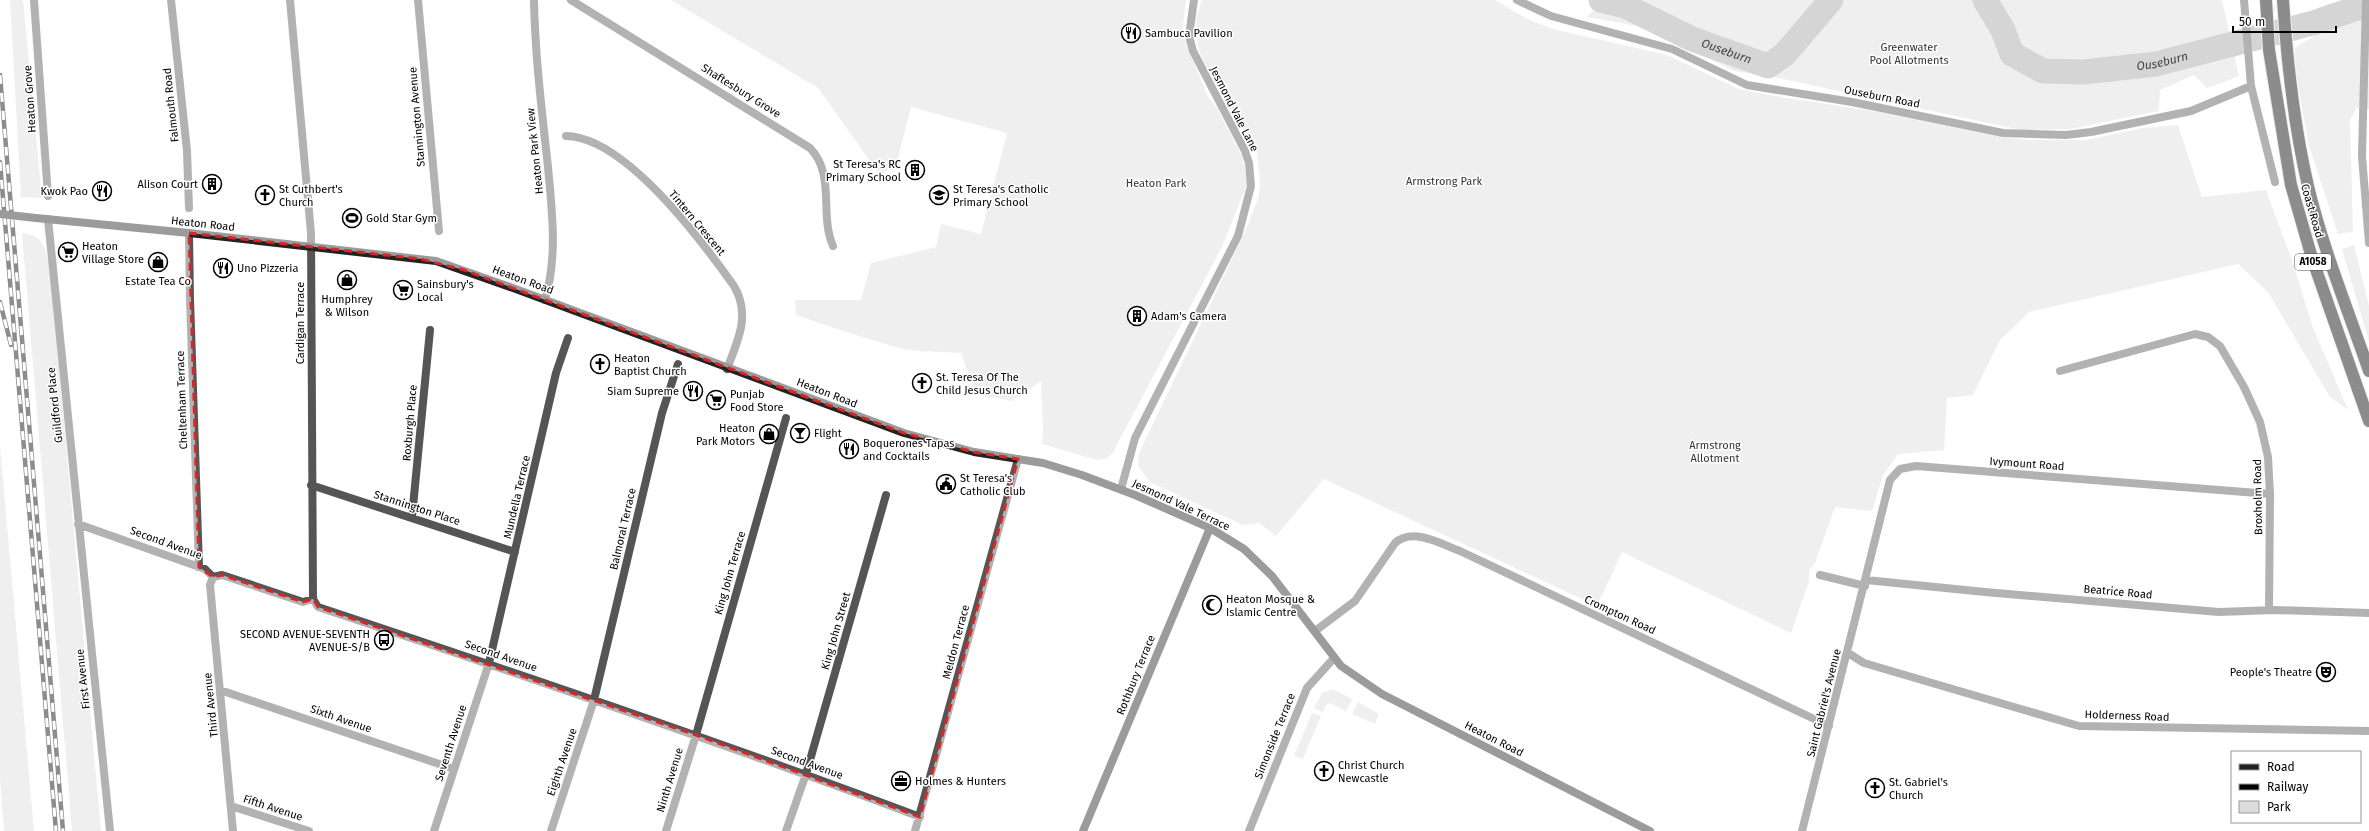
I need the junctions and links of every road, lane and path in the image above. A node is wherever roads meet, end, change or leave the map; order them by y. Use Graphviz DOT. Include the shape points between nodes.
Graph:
graph roads {
  1 [pos="34,0"];
  2 [pos="171,0"];
  3 [pos="290,0"];
  4 [pos="418,0"];
  5 [pos="534,0"];
  6 [pos="572,0"];
  7 [pos="1517,0"];
  8 [pos="2244,0"];
  9 [pos="2266,0"];
  10 [pos="2283,0"];
  11 [pos="2366,0"];
  12 [pos="1193,4"];
  13 [pos="2252,86"];
  14 [pos="566,136"];
  15 [pos="2275,182"];
  16 [pos="48,196"];
  17 [pos="189,208"];
  18 [pos="0,214"];
  19 [pos="48,219"];
  20 [pos="439,231"];
  21 [pos="189,233"];
  22 [pos="2368,240"];
  23 [pos="832,246"];
  24 [pos="311,248"];
  25 [pos="545,300"];
  26 [pos="430,330"];
  27 [pos="568,338"];
  28 [pos="678,364"];
  29 [pos="727,368"];
  30 [pos="2060,371"];
  31 [pos="2369,371"];
  32 [pos="786,418"];
  33 [pos="2369,421"];
  34 [pos="1018,459"];
  35 [pos="311,485"];
  36 [pos="1121,489"];
  37 [pos="2270,494"];
  38 [pos="886,495"];
  39 [pos="412,517"];
  40 [pos="78,524"];
  41 [pos="1210,528"];
  42 [pos="515,552"];
  43 [pos="199,567"];
  44 [pos="1820,575"];
  45 [pos="214,577"];
  46 [pos="1866,583"];
  47 [pos="313,599"];
  48 [pos="2269,610"];
  49 [pos="2369,613"];
  50 [pos="1315,631"];
  51 [pos="1848,653"];
  52 [pos="1334,658"];
  53 [pos="489,663"];
  54 [pos="220,690"];
  55 [pos="594,700"];
  56 [pos="1829,726"];
  57 [pos="2369,731"];
  58 [pos="696,735"];
  59 [pos="454,769"];
  60 [pos="806,774"];
  61 [pos="231,806"];
  62 [pos="920,818"];
  63 [pos="110,831"];
  64 [pos="233,831"];
  65 [pos="309,831"];
  66 [pos="434,831"];
  67 [pos="550,831"];
  68 [pos="666,831"];
  69 [pos="786,831"];
  70 [pos="915,831"];
  71 [pos="1083,831"];
  72 [pos="1249,831"];
  73 [pos="1650,831"];
  74 [pos="1802,831"];
  1 -- 16 [label="street, Heaton Grove"];
  2 -- 17 [label="street, Falmouth Road" via="187,151"];
  3 -- 24 [label="street, Cardigan Terrace"];
  4 -- 20 [label="street, Stannington Avenue"];
  5 -- 25 [label="street, Heaton Park View" via="536,48 555,239 552,275"];
  6 -- 23 [label="street, Shaftesbury Grove" via="810,148 820,160 825,174 827,227"];
  7 -- 13 [label="street, Ouseburn Road" via="1551,16 1672,49 1747,85 1852,102 2003,133 2066,135 2091,132 2191,111"];
  8 -- 13 [label="street"];
  9 -- 33 [label="highway, Coast Road / A1058" via="2269,50 2291,185 2310,251"];
  10 -- 31 [label="highway, Coast Road / A1058" via="2291,91 2308,187 2328,255"];
  11 -- 22 [label="street" via="2363,108"];
  12 -- 36 [label="street, Jesmond Vale Lane" via="1190,36 1193,52 1245,152 1249,163 1251,186 1238,236 1135,438"];
  13 -- 15 [label="street"];
  14 -- 29 [label="street, Tintern Crescent" via="579,136 594,143 642,175 734,286 742,305 743,325"];
  18 -- 19 [label="street, Heaton Road, bridge"];
  19 -- 21 [label="street, Heaton Road"];
  19 -- 40 [label="street, Guildford Place"];
  21 -- 24 [label="street, Heaton Road"];
  21 -- 43 [label="street, Cheltenham Terrace"];
  24 -- 25 [label="street, Heaton Road" via="436,261"];
  24 -- 35 [label="street, Cardigan Terrace"];
  25 -- 29 [label="street, Heaton Road"];
  26 -- 39 [label="street, Roxburgh Place"];
  27 -- 42 [label="street, Mundella Terrace" via="556,373"];
  28 -- 55 [label="street, Balmoral Terrace" via="662,413"];
  29 -- 34 [label="street, Heaton Road" via="904,434 974,452"];
  30 -- 37 [label="street, Broxholm Road" via="2195,334 2208,337 2220,346 2244,387 2260,422 2268,457"];
  32 -- 58 [label="street, King John Terrace"];
  34 -- 36 [label="street, Jesmond Vale Terrace" via="1060,468"];
  34 -- 62 [label="street, Meldon Terrace"];
  35 -- 39 [label="street, Stannington Place"];
  35 -- 47 [label="street, Cardigan Terrace"];
  36 -- 41 [label="street, Jesmond Vale Terrace"];
  37 -- 46 [label="street, Ivymount Road" via="1907,467 1900,469 1890,480"];
  37 -- 48 [label="street, Broxholm Road"];
  38 -- 60 [label="street, King John Street"];
  39 -- 42 [label="street, Stannington Place"];
  40 -- 43 [label="street, Second Avenue"];
  40 -- 63 [label="street, First Avenue"];
  41 -- 50 [label="street, Jesmond Vale Terrace" via="1244,549 1263,566"];
  41 -- 71 [label="street, Rothbury Terrace"];
  42 -- 53 [label="street, Mundella Terrace"];
  43 -- 45 [label="street, Second Avenue"];
  44 -- 46 [label="street, Beatrice Road"];
  45 -- 47 [label="street, Second Avenue" via="222,575 303,602"];
  45 -- 54 [label="street, Third Avenue" via="210,585"];
  46 -- 48 [label="street, Beatrice Road" via="2219,612"];
  46 -- 51 [label="street, Saint Gabriel's Avenue"];
  47 -- 53 [label="street, Second Avenue" via="318,607"];
  48 -- 49 [label="street, Beatrice Road"];
  50 -- 52 [label="street, Jesmond Vale Terrace"];
  50 -- 56 [label="street, Crompton Road" via="1355,601 1387,552 1399,540 1416,536 1460,551"];
  51 -- 56 [label="street, Saint Gabriel's Avenue"];
  51 -- 57 [label="street, Holderness Road" via="1864,663 2079,726"];
  52 -- 72 [label="street, Simonside Terrace" via="1307,688"];
  52 -- 73 [label="street, Heaton Road" via="1346,672 1382,694"];
  53 -- 55 [label="street, Second Avenue"];
  53 -- 59 [label="street, Seventh Avenue"];
  54 -- 59 [label="street, Sixth Avenue"];
  54 -- 61 [label="street, Third Avenue"];
  55 -- 58 [label="street, Second Avenue"];
  55 -- 67 [label="street, Eighth Avenue"];
  56 -- 74 [label="street, Saint Gabriel's Avenue"];
  58 -- 60 [label="street, Second Avenue"];
  58 -- 68 [label="street, Ninth Avenue"];
  59 -- 66 [label="street, Seventh Avenue"];
  60 -- 62 [label="street, Second Avenue"];
  60 -- 69 [label="street, King John Street"];
  61 -- 64 [label="street, Third Avenue"];
  61 -- 65 [label="street, Fifth Avenue"];
  62 -- 70 [label="street, Meldon Terrace"];
}
